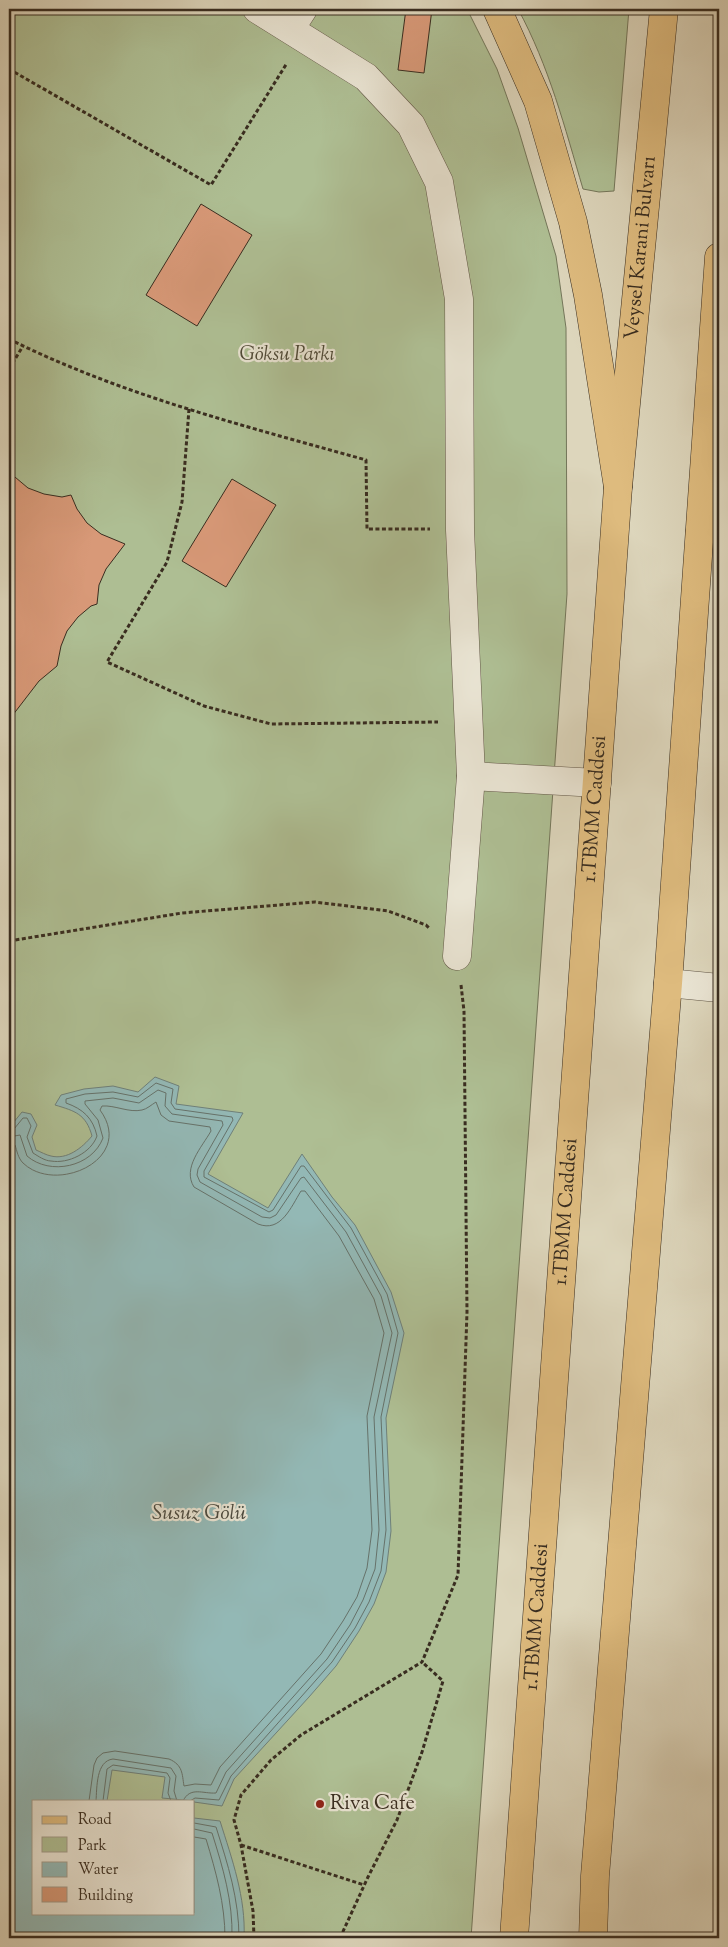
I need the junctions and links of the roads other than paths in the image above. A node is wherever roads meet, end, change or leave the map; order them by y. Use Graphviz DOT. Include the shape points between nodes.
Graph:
graph roads {
  1 [pos="257,9"];
  2 [pos="497,9"];
  3 [pos="664,9"];
  4 [pos="299,25"];
  5 [pos="719,257"];
  6 [pos="618,487"];
  7 [pos="719,506"];
  8 [pos="700,531"];
  9 [pos="470,776"];
  10 [pos="597,783"];
  11 [pos="456,956"];
  12 [pos="668,983"];
  13 [pos="719,988"];
  14 [pos="514,1938"];
  15 [pos="593,1938"];
  1 -- 4 [label="street"];
  2 -- 6 [label="main road" via="538,101 573,222 588,295"];
  3 -- 6 [label="main road, Veysel Karani Bulvarı"];
  4 -- 9 [label="street" via="366,77 411,125 439,182 459,298 460,530"];
  5 -- 8 [label="main road"];
  6 -- 10 [label="main road, 1.TBMM Caddesi"];
  7 -- 8 [label="main road"];
  8 -- 12 [label="main road"];
  9 -- 10 [label="street"];
  9 -- 11 [label="street"];
  10 -- 14 [label="main road, 1.TBMM Caddesi"];
  12 -- 13 [label="street"];
  12 -- 15 [label="main road" via="596,1866"];
}
